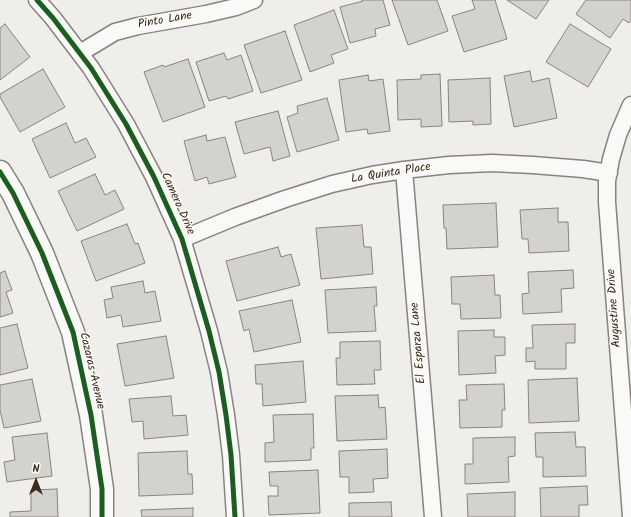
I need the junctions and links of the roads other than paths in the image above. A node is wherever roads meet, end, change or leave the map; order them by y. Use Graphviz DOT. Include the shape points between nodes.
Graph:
graph roads {
  1 [pos="37,0"];
  2 [pos="254,0"];
  3 [pos="80,53"];
  4 [pos="631,104"];
  5 [pos="404,170"];
  6 [pos="0,172"];
  7 [pos="609,173"];
  8 [pos="182,239"];
  9 [pos="631,516"];
  10 [pos="102,517"];
  11 [pos="235,517"];
  12 [pos="433,517"];
  1 -- 3 [label="street, Camero Drive"];
  2 -- 3 [label="street, Pinto Lane" via="206,14 115,32"];
  3 -- 8 [label="street, Camero Drive" via="126,124"];
  4 -- 7 [label="street, Augustine Drive" via="618,135"];
  5 -- 7 [label="street, La Quinta Place" via="492,163"];
  5 -- 8 [label="street, La Quinta Place" via="332,184 284,199"];
  5 -- 12 [label="street, El Esparza Lane"];
  6 -- 10 [label="street, Cazaras Avenue" via="42,253 73,332 91,415 102,489"];
  7 -- 9 [label="street, Augustine Drive" via="607,202"];
  8 -- 11 [label="street, Camero Drive" via="219,372 231,455"];
}
